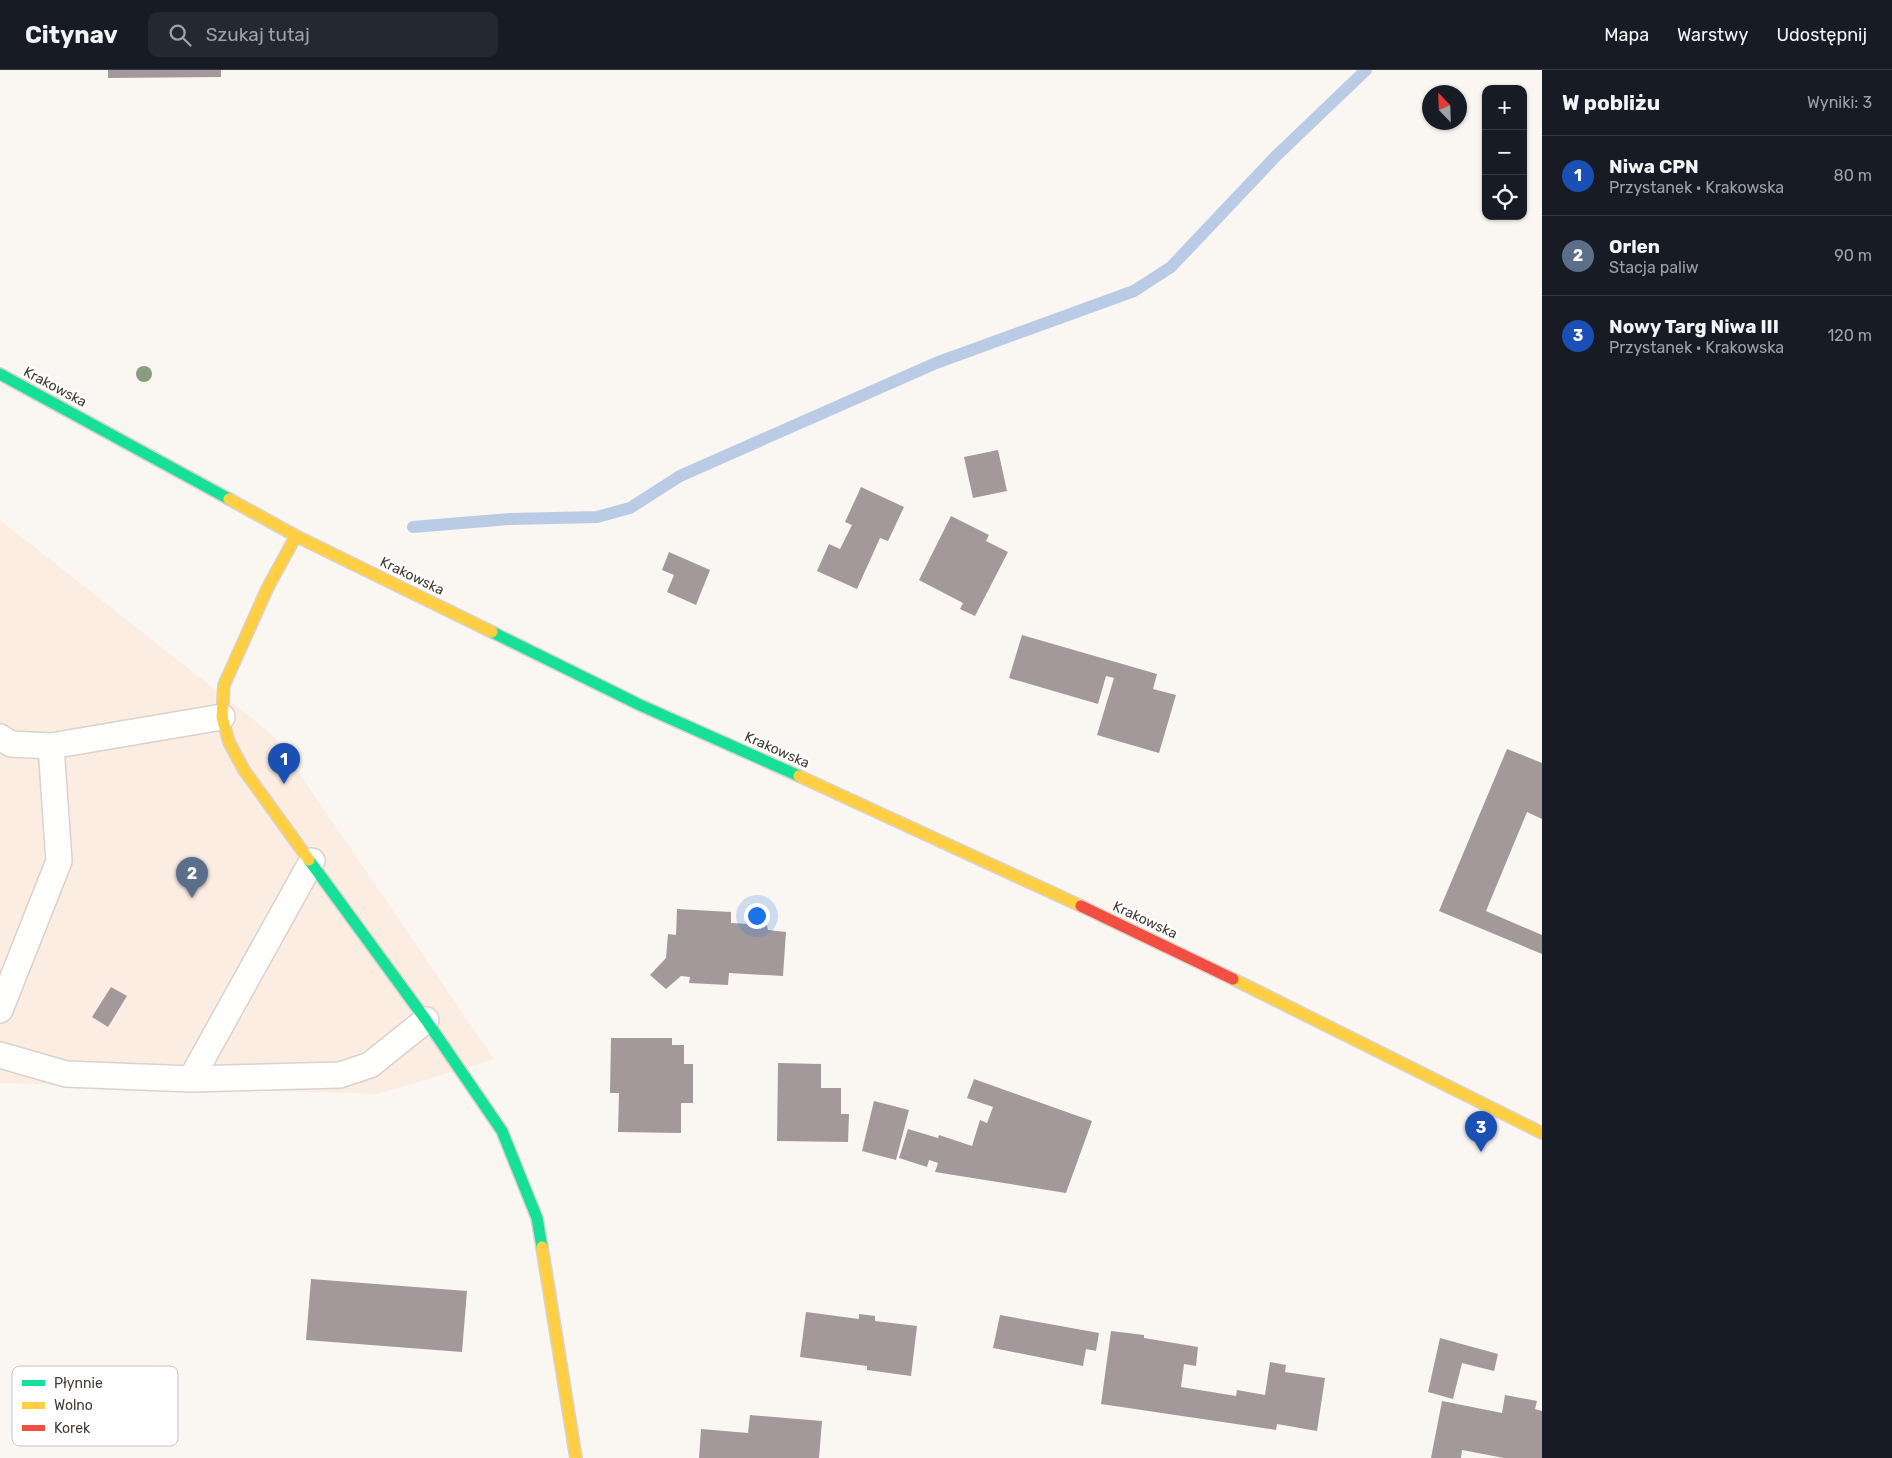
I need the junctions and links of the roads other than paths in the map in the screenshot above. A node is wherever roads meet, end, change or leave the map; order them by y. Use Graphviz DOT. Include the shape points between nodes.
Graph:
graph roads {
  1 [pos="4,376"];
  2 [pos="296,536"];
  3 [pos="222,717"];
  4 [pos="51,746"];
  5 [pos="4,747"];
  6 [pos="312,861"];
  7 [pos="0,1010"];
  8 [pos="426,1020"];
  9 [pos="0,1055"];
  10 [pos="191,1080"];
  11 [pos="1542,1133"];
  12 [pos="576,1458"];
  1 -- 2 [label="main road, Krakowska"];
  2 -- 3 [label="main road" via="268,588 224,685"];
  2 -- 11 [label="main road, Krakowska" via="640,705 978,857 1274,998"];
  3 -- 4 [label="lane"];
  3 -- 6 [label="main road" via="229,742 244,770"];
  4 -- 5 [label="lane"];
  4 -- 7 [label="lane" via="59,861"];
  6 -- 8 [label="main road"];
  6 -- 10 [label="lane"];
  8 -- 10 [label="lane" via="370,1065 340,1075"];
  8 -- 12 [label="main road" via="502,1131 537,1218"];
  9 -- 10 [label="lane" via="66,1074"];
}
